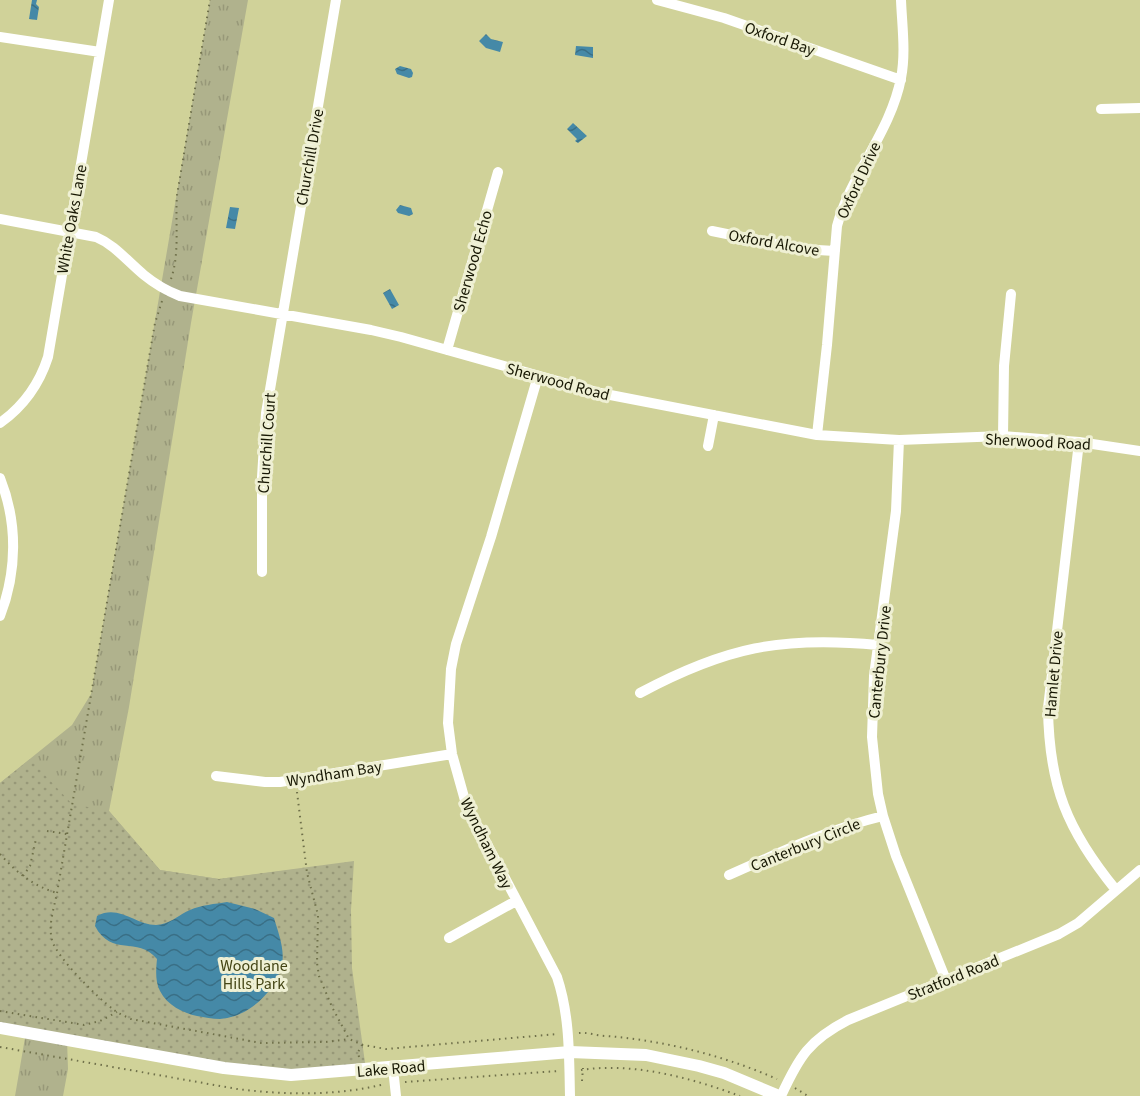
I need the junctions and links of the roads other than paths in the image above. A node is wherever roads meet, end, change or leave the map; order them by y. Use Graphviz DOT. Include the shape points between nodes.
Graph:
graph roads {
  1 [pos="109,0"];
  2 [pos="336,0"];
  3 [pos="657,0"];
  4 [pos="901,0"];
  5 [pos="0,37"];
  6 [pos="100,52"];
  7 [pos="901,80"];
  8 [pos="1140,108"];
  9 [pos="1101,109"];
  10 [pos="498,172"];
  11 [pos="0,219"];
  12 [pos="69,231"];
  13 [pos="712,231"];
  14 [pos="836,251"];
  15 [pos="1011,294"];
  16 [pos="282,315"];
  17 [pos="447,350"];
  18 [pos="538,376"];
  19 [pos="714,415"];
  20 [pos="0,423"];
  21 [pos="817,435"];
  22 [pos="1003,436"];
  23 [pos="899,440"];
  24 [pos="1079,441"];
  25 [pos="708,446"];
  26 [pos="1140,451"];
  27 [pos="0,478"];
  28 [pos="262,572"];
  29 [pos="0,616"];
  30 [pos="878,645"];
  31 [pos="640,693"];
  32 [pos="452,754"];
  33 [pos="216,776"];
  34 [pos="883,816"];
  35 [pos="1140,870"];
  36 [pos="729,875"];
  37 [pos="1116,890"];
  38 [pos="516,901"];
  39 [pos="449,938"];
  40 [pos="946,980"];
  41 [pos="0,1028"];
  42 [pos="570,1052"];
  43 [pos="393,1068"];
  44 [pos="396,1096"];
  45 [pos="570,1096"];
  46 [pos="780,1096"];
  1 -- 6 [label="street, White Oaks Lane"];
  2 -- 16 [label="street, Churchill Drive"];
  3 -- 7 [label="street, Oxford Bay" via="724,18"];
  4 -- 7 [label="street, Oxford Drive"];
  5 -- 6 [label="street"];
  6 -- 12 [label="street, White Oaks Lane"];
  7 -- 14 [label="street, Oxford Drive" via="891,111 842,207"];
  8 -- 9 [label="street"];
  10 -- 17 [label="street, Sherwood Echo"];
  11 -- 12 [label="street, Sherwood Road"];
  12 -- 16 [label="street, Sherwood Road" via="109,243 167,291 195,300"];
  12 -- 20 [label="street, White Oaks Lane" via="43,373 24,402"];
  13 -- 14 [label="street, Oxford Alcove" via="800,249"];
  14 -- 21 [label="street, Oxford Drive"];
  15 -- 22 [label="street"];
  16 -- 17 [label="street, Sherwood Road" via="371,330"];
  16 -- 28 [label="street, Churchill Court" via="263,451"];
  17 -- 18 [label="street, Sherwood Road"];
  18 -- 19 [label="street, Sherwood Road" via="600,393"];
  18 -- 32 [label="street, Wyndham Way" via="456,644 449,695"];
  19 -- 21 [label="street, Sherwood Road"];
  19 -- 25 [label="street"];
  21 -- 23 [label="street, Sherwood Road"];
  22 -- 23 [label="street, Sherwood Road"];
  22 -- 24 [label="street, Sherwood Road"];
  23 -- 30 [label="street, Canterbury Drive" via="895,522"];
  24 -- 26 [label="street, Sherwood Road"];
  24 -- 37 [label="street, Hamlet Drive" via="1048,708 1048,739 1059,796 1085,849"];
  27 -- 29 [label="street" via="9,503 14,553"];
  30 -- 31 [label="street" via="820,641 757,647 700,663"];
  30 -- 34 [label="street, Canterbury Drive" via="872,737"];
  32 -- 33 [label="street, Wyndham Bay" via="296,780 265,782"];
  32 -- 38 [label="street, Wyndham Way" via="466,804"];
  34 -- 36 [label="street, Canterbury Circle" via="825,833"];
  34 -- 40 [label="street, Canterbury Drive"];
  35 -- 37 [label="street, Stratford Road"];
  37 -- 40 [label="street, Stratford Road" via="1059,934"];
  38 -- 39 [label="street"];
  38 -- 42 [label="street, Wyndham Way" via="557,977 564,998"];
  40 -- 46 [label="street, Stratford Road" via="829,1029 801,1056"];
  41 -- 43 [label="street, Lake Road" via="258,1072 291,1075"];
  42 -- 43 [label="street, Lake Road"];
  42 -- 45 [label="street, Wyndham Way"];
  42 -- 46 [label="street, Lake Road" via="618,1052 671,1059 724,1073"];
  43 -- 44 [label="street"];
}
